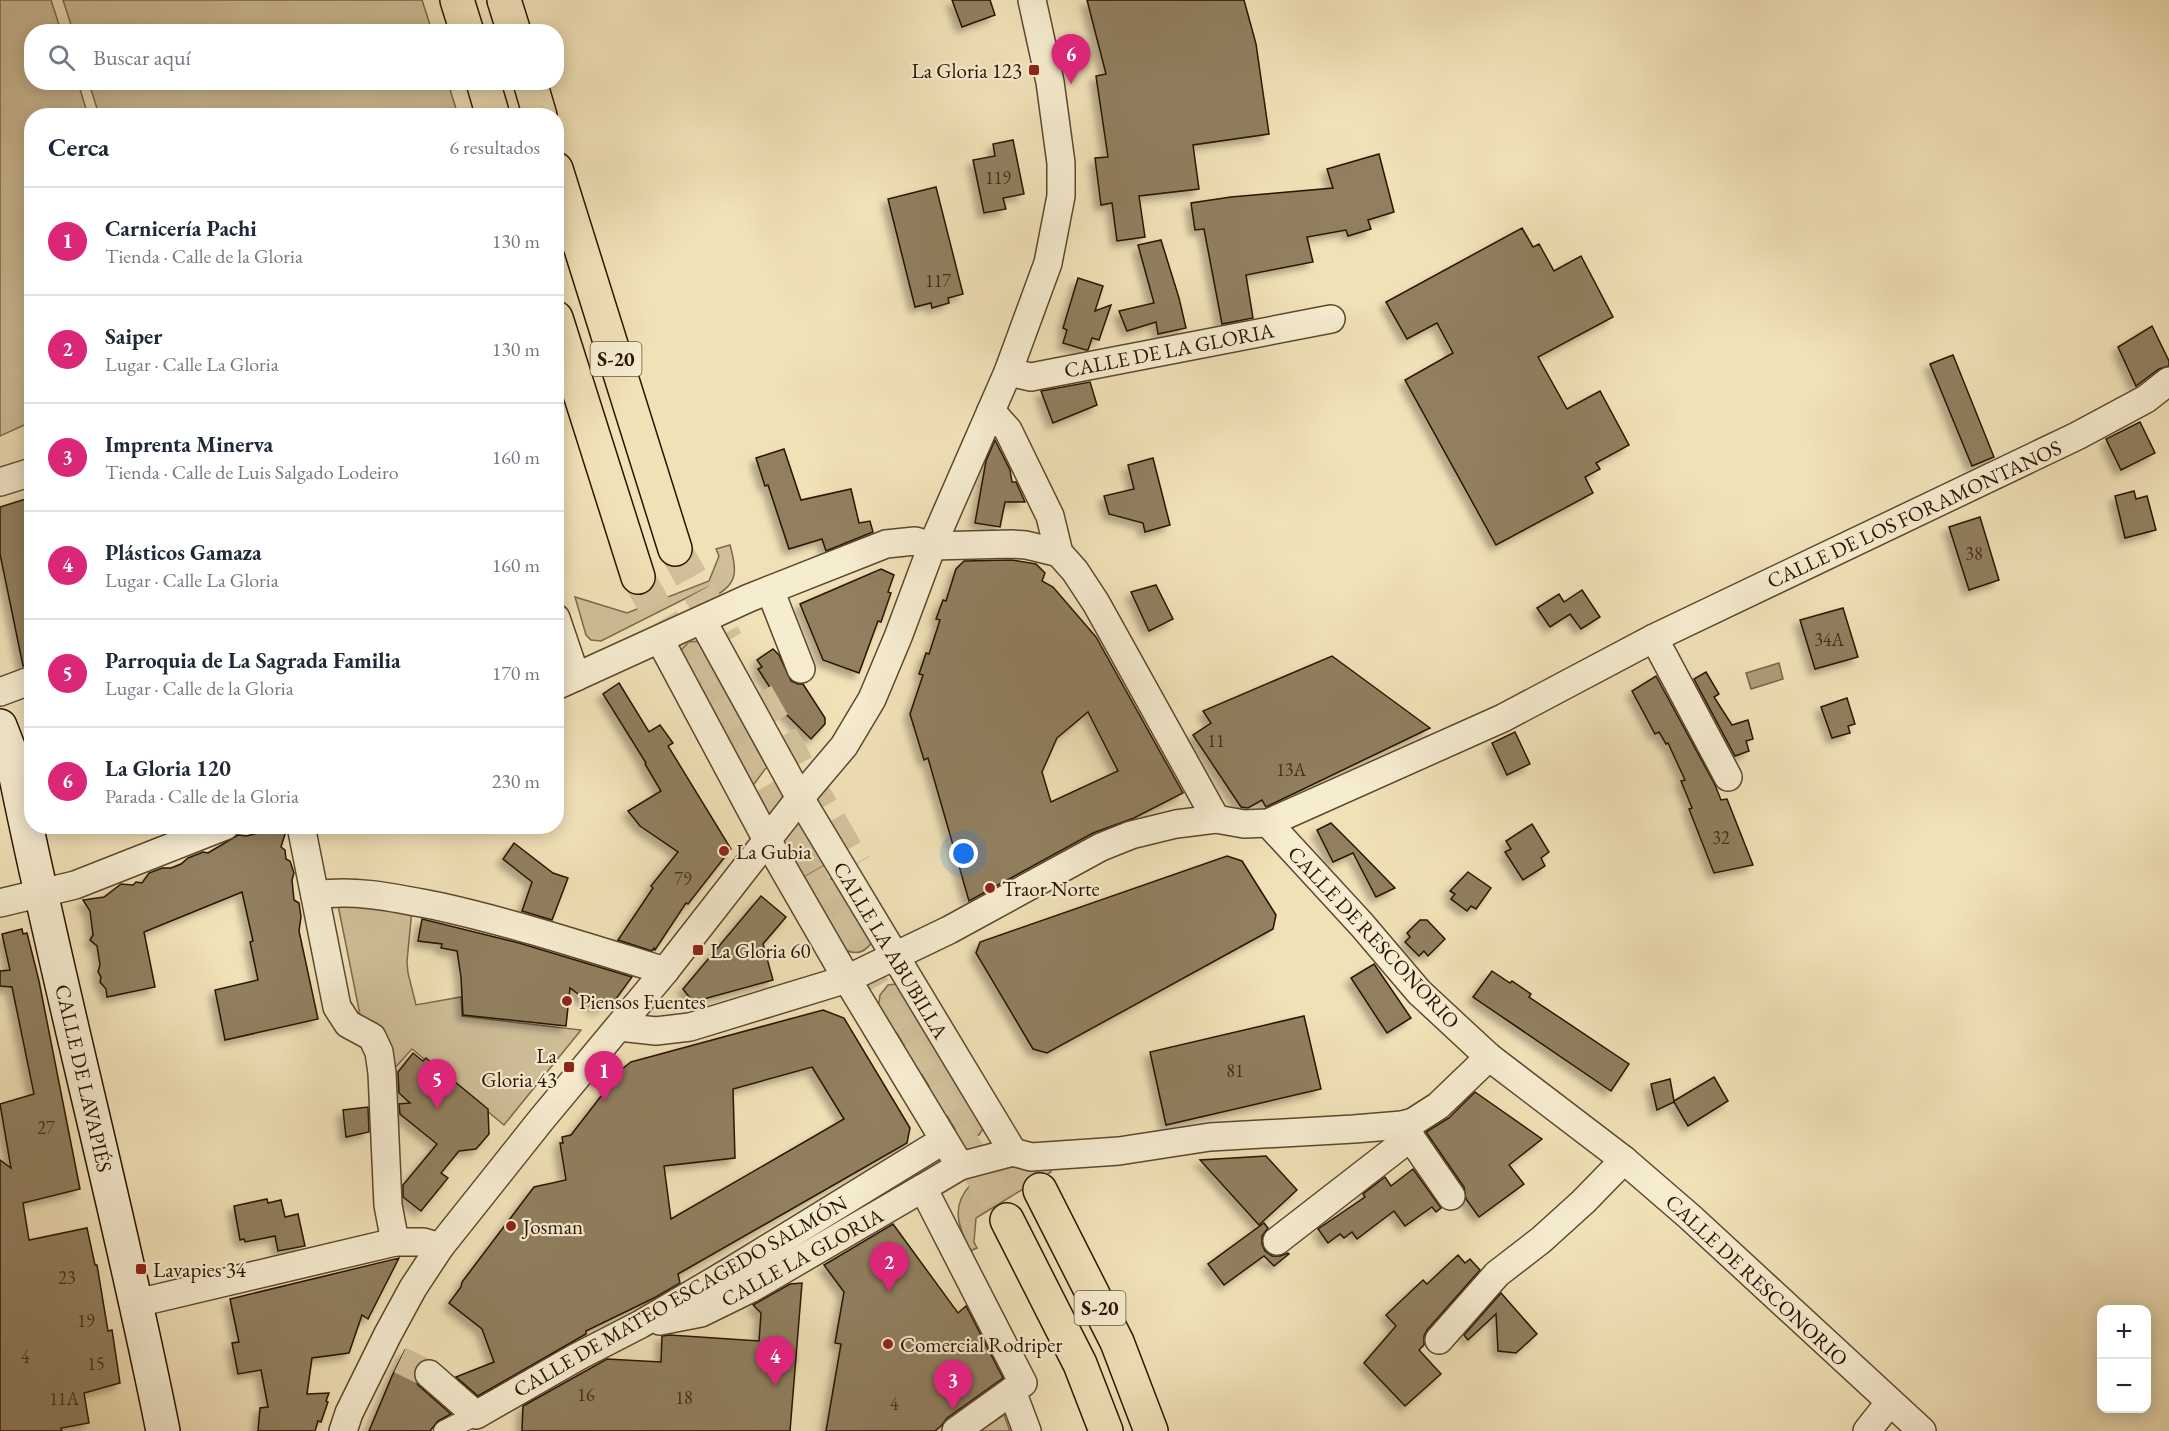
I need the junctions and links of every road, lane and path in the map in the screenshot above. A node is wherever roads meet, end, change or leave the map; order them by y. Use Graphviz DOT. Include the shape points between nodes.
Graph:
graph roads {
  1 [pos="457,0"];
  2 [pos="504,0"];
  3 [pos="1032,0"];
  4 [pos="464,24"];
  5 [pos="512,24"];
  6 [pos="485,90"];
  7 [pos="532,90"];
  8 [pos="491,108"];
  9 [pos="538,108"];
  10 [pos="564,195"];
  11 [pos="1331,319"];
  12 [pos="564,343"];
  13 [pos="1008,372"];
  14 [pos="2169,381"];
  15 [pos="991,411"];
  16 [pos="24,474"];
  17 [pos="0,482"];
  18 [pos="932,546"];
  19 [pos="675,549"];
  20 [pos="1059,553"];
  21 [pos="638,577"];
  22 [pos="770,590"];
  23 [pos="702,620"];
  24 [pos="1654,638"];
  25 [pos="660,640"];
  26 [pos="801,669"];
  27 [pos="566,682"];
  28 [pos="24,683"];
  29 [pos="0,692"];
  30 [pos="0,726"];
  31 [pos="1728,777"];
  32 [pos="800,798"];
  33 [pos="24,813"];
  34 [pos="1216,819"];
  35 [pos="1268,823"];
  36 [pos="29,834"];
  37 [pos="205,834"];
  38 [pos="303,834"];
  39 [pos="767,840"];
  40 [pos="42,894"];
  41 [pos="315,895"];
  42 [pos="0,903"];
  43 [pos="894,957"];
  44 [pos="665,971"];
  45 [pos="848,979"];
  46 [pos="618,1027"];
  47 [pos="1489,1057"];
  48 [pos="1406,1131"];
  49 [pos="944,1140"];
  50 [pos="1013,1152"];
  51 [pos="1624,1160"];
  52 [pos="960,1166"];
  53 [pos="923,1188"];
  54 [pos="1040,1190"];
  55 [pos="1451,1196"];
  56 [pos="1007,1220"];
  57 [pos="1276,1241"];
  58 [pos="394,1242"];
  59 [pos="440,1247"];
  60 [pos="137,1303"];
  61 [pos="641,1324"];
  62 [pos="1438,1340"];
  63 [pos="429,1374"];
  64 [pos="1017,1387"];
  65 [pos="1890,1402"];
  66 [pos="476,1415"];
  67 [pos="163,1431"];
  68 [pos="343,1431"];
  69 [pos="444,1431"];
  70 [pos="956,1431"];
  71 [pos="1027,1431"];
  72 [pos="1106,1431"];
  73 [pos="1151,1431"];
  74 [pos="1867,1431"];
  75 [pos="1922,1431"];
  1 -- 4 [label="highway"];
  2 -- 5 [label="highway"];
  3 -- 13 [label="street" via="1050,82 1061,163 1061,196 1048,263"];
  6 -- 8 [label="highway"];
  7 -- 9 [label="highway"];
  10 -- 19 [label="highway, S-20"];
  11 -- 13 [label="street, CALLE DE LA GLORIA" via="1031,377"];
  12 -- 21 [label="highway, S-20"];
  13 -- 15 [label="street"];
  14 -- 24 [label="street, CALLE DE LOS FORAMONTANOS" via="2146,399 2077,436"];
  15 -- 18 [label="street"];
  15 -- 20 [label="street" via="1008,430 1050,516"];
  16 -- 17 [label="street"];
  18 -- 20 [label="street" via="1012,544"];
  18 -- 22 [label="street" via="915,541 886,544"];
  18 -- 32 [label="street" via="872,699 844,746"];
  20 -- 34 [label="street" via="1101,612"];
  22 -- 23 [label="street"];
  22 -- 26 [label="street"];
  23 -- 25 [label="street"];
  23 -- 32 [label="street, CALLE LA ABUBILLA"];
  24 -- 31 [label="street"];
  24 -- 35 [label="street, CALLE DE LOS FORAMONTANOS" via="1503,718"];
  25 -- 27 [label="street"];
  25 -- 39 [label="street"];
  28 -- 29 [label="street"];
  30 -- 33 [label="main road, CALLE DE LAVAPIÉS" via="9,746"];
  32 -- 39 [label="street"];
  32 -- 43 [label="street, CALLE LA ABUBILLA"];
  34 -- 35 [label="street, CALLE DE LOS FORAMONTANOS"];
  34 -- 43 [label="street, CALLE DE LOS FORAMONTANOS" via="1176,824 1101,847"];
  35 -- 47 [label="street, CALLE DE RESCONORIO" via="1419,992"];
  36 -- 40 [label="main road, CALLE DE LAVAPIÉS"];
  37 -- 40 [label="street"];
  38 -- 41 [label="street"];
  39 -- 44 [label="street"];
  39 -- 45 [label="street"];
  40 -- 42 [label="street"];
  40 -- 60 [label="main road, CALLE DE LAVAPIÉS"];
  41 -- 44 [label="street" via="340,891 368,893 489,917"];
  41 -- 58 [label="street" via="337,1007 348,1024 372,1037 379,1052 388,1205"];
  43 -- 45 [label="street, CALLE DE LOS FORAMONTANOS"];
  43 -- 50 [label="street, CALLE LA ABUBILLA"];
  44 -- 46 [label="street"];
  45 -- 46 [label="street, CALLE DE LOS FORAMONTANOS" via="690,1027 656,1031"];
  45 -- 49 [label="street"];
  46 -- 59 [label="street"];
  47 -- 48 [label="street"];
  47 -- 51 [label="street, CALLE DE RESCONORIO"];
  48 -- 50 [label="street" via="1354,1129 1210,1137 1119,1151 1031,1157"];
  48 -- 55 [label="street"];
  48 -- 57 [label="street"];
  49 -- 52 [label="street"];
  49 -- 61 [label="street, CALLE DE MATEO ESCAGEDO SALMÓN"];
  50 -- 52 [label="street"];
  51 -- 62 [label="street" via="1541,1240 1497,1274"];
  51 -- 65 [label="street, CALLE DE RESCONORIO"];
  52 -- 53 [label="street, CALLE LA GLORIA"];
  53 -- 61 [label="street, CALLE LA GLORIA" via="750,1289 701,1313"];
  53 -- 64 [label="street"];
  54 -- 73 [label="highway, S-20" via="1117,1342"];
  56 -- 72 [label="highway, S-20" via="1080,1364"];
  58 -- 59 [label="street" via="423,1242"];
  58 -- 60 [label="street"];
  59 -- 68 [label="street" via="412,1288 390,1354 349,1413"];
  60 -- 67 [label="main road, CALLE DE LAVAPIÉS"];
  61 -- 66 [label="street, CALLE DE MATEO ESCAGEDO SALMÓN"];
  63 -- 66 [label="street"];
  64 -- 70 [label="street"];
  64 -- 71 [label="street"];
  65 -- 74 [label="street"];
  65 -- 75 [label="street, CALLE DE RESCONORIO"];
  66 -- 69 [label="street, CALLE DE MATEO ESCAGEDO SALMÓN"];
}
